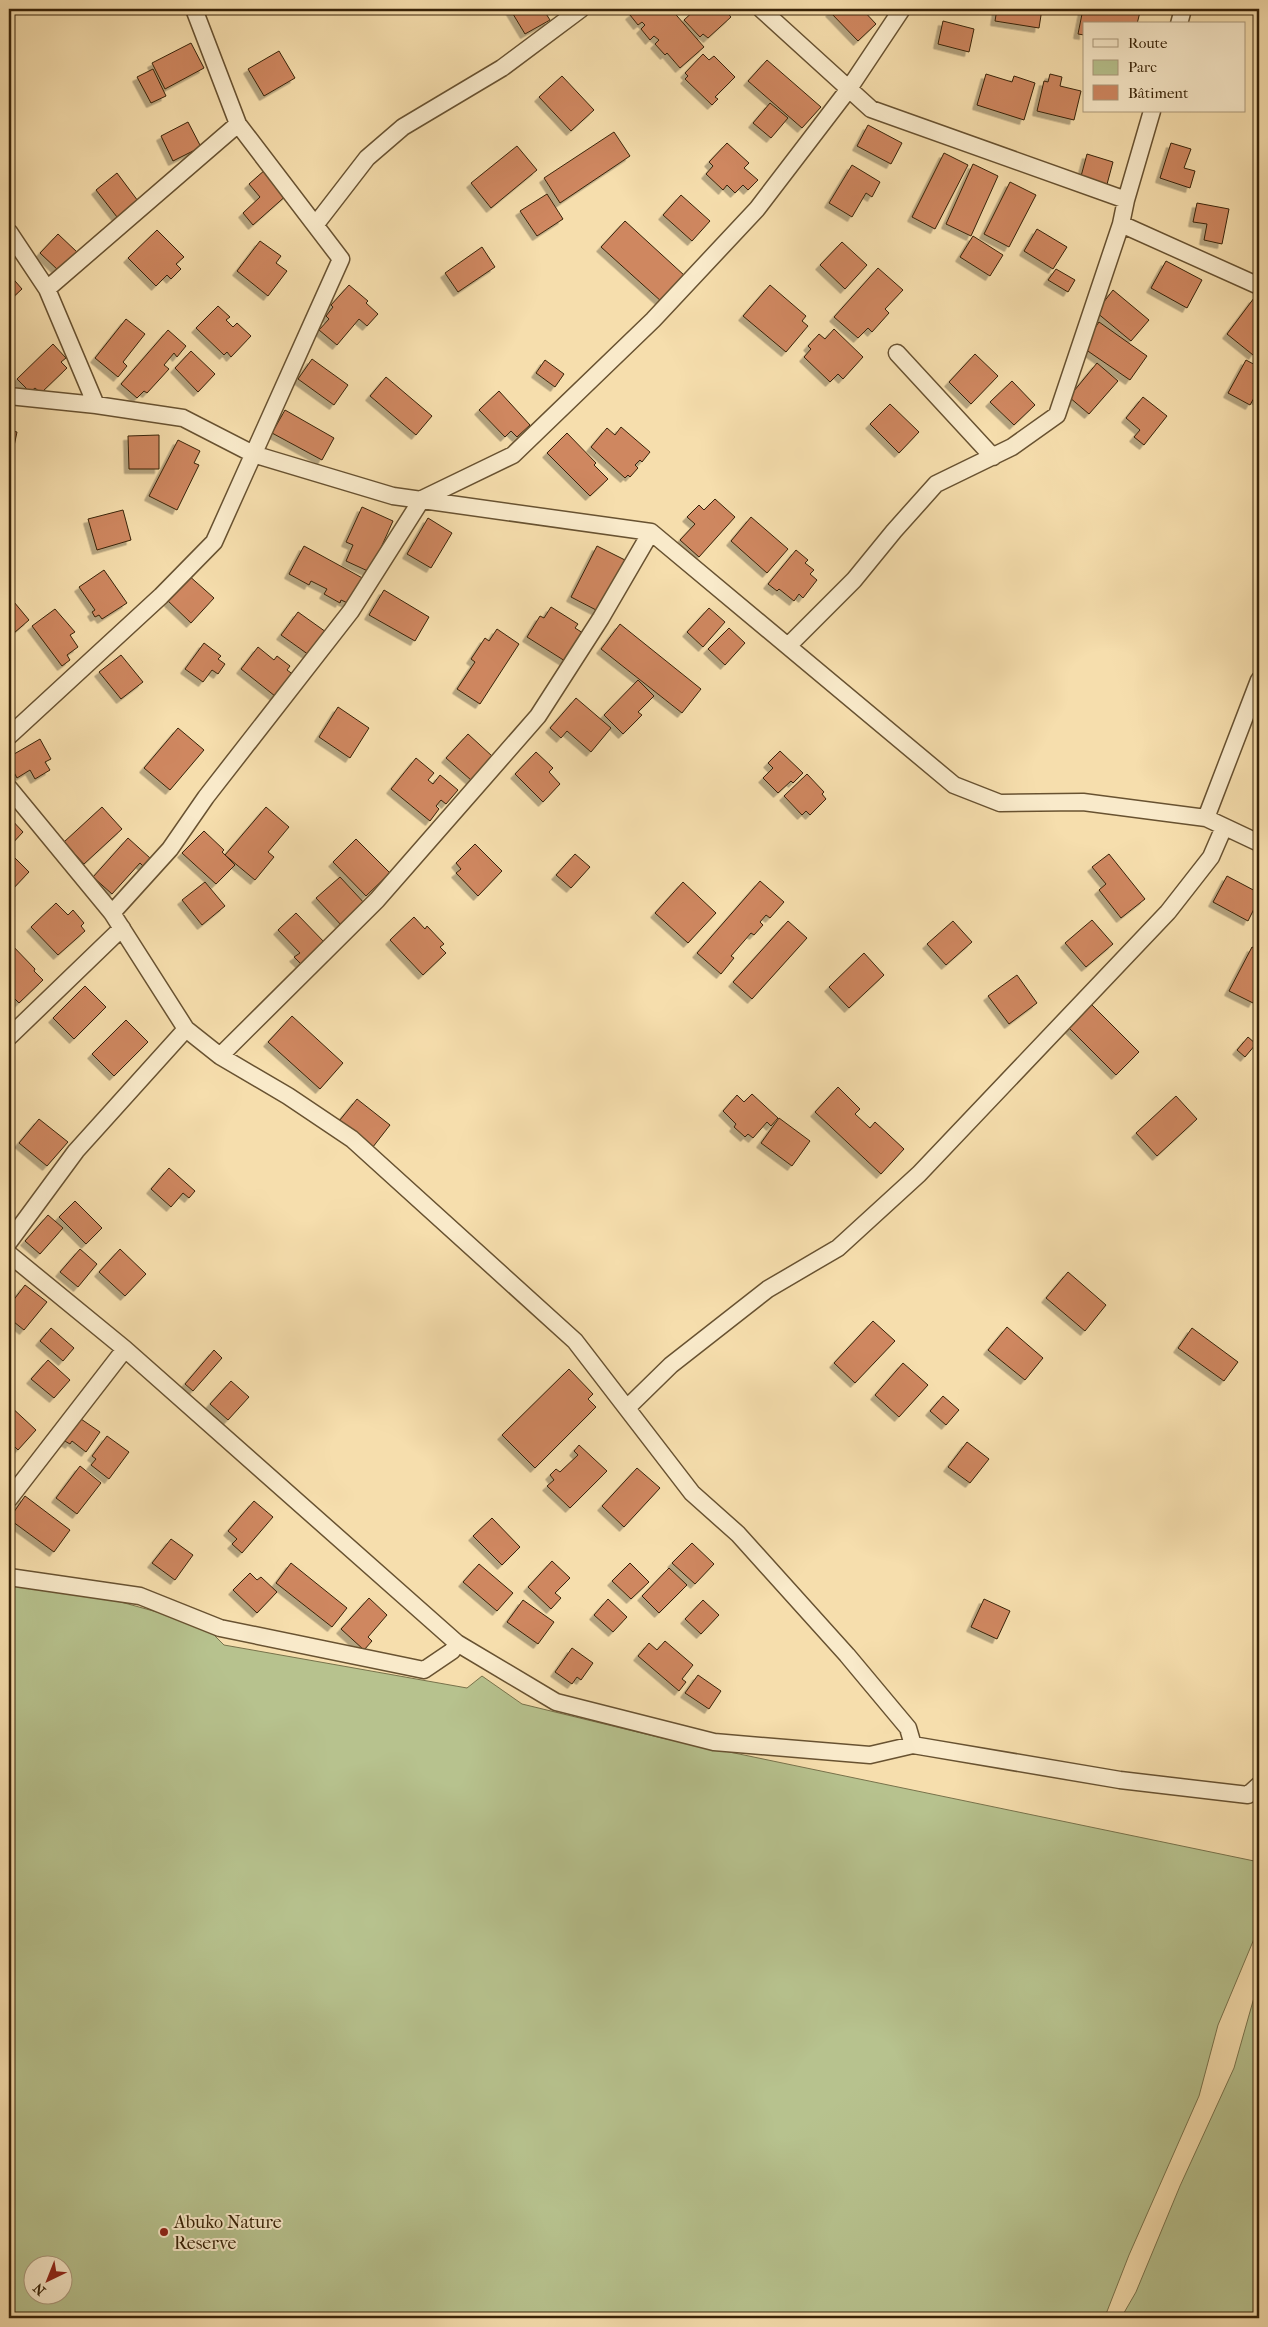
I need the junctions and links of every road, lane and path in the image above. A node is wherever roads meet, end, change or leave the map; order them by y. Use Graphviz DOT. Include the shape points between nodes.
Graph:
graph roads {
  1 [pos="194,9"];
  2 [pos="581,9"];
  3 [pos="761,9"];
  4 [pos="902,9"];
  5 [pos="1183,9"];
  6 [pos="1180,22"];
  7 [pos="848,90"];
  8 [pos="1152,112"];
  9 [pos="238,124"];
  10 [pos="1126,200"];
  11 [pos="316,224"];
  12 [pos="1122,224"];
  13 [pos="9,232"];
  14 [pos="1259,286"];
  15 [pos="47,289"];
  16 [pos="896,353"];
  17 [pos="9,396"];
  18 [pos="96,405"];
  19 [pos="253,454"];
  20 [pos="993,457"];
  21 [pos="422,499"];
  22 [pos="651,532"];
  23 [pos="788,646"];
  24 [pos="1259,680"];
  25 [pos="9,736"];
  26 [pos="9,788"];
  27 [pos="1206,818"];
  28 [pos="1224,827"];
  29 [pos="1259,843"];
  30 [pos="112,913"];
  31 [pos="122,928"];
  32 [pos="186,1029"];
  33 [pos="9,1037"];
  34 [pos="220,1056"];
  35 [pos="9,1242"];
  36 [pos="9,1254"];
  37 [pos="125,1349"];
  38 [pos="628,1408"];
  39 [pos="9,1500"];
  40 [pos="9,1577"];
  41 [pos="457,1643"];
  42 [pos="913,1746"];
  43 [pos="1259,1785"];
  1 -- 9 [label="street"];
  2 -- 11 [label="street" via="502,68 403,127 367,158"];
  3 -- 7 [label="street"];
  4 -- 7 [label="street"];
  5 -- 6 [label="street"];
  7 -- 10 [label="street" via="871,109"];
  7 -- 21 [label="street" via="758,210 653,320 513,455"];
  8 -- 10 [label="street"];
  9 -- 11 [label="street"];
  9 -- 15 [label="street"];
  10 -- 12 [label="street"];
  11 -- 19 [label="street" via="341,259"];
  12 -- 14 [label="street"];
  12 -- 20 [label="street" via="1056,415"];
  13 -- 15 [label="street"];
  15 -- 18 [label="street"];
  16 -- 20 [label="street"];
  17 -- 18 [label="street"];
  18 -- 19 [label="street" via="183,418"];
  19 -- 21 [label="street" via="393,496"];
  19 -- 25 [label="street" via="214,542 161,596"];
  20 -- 23 [label="street" via="936,484 854,580"];
  21 -- 22 [label="street"];
  21 -- 30 [label="street" via="351,611 206,797 170,849"];
  22 -- 23 [label="street"];
  22 -- 34 [label="street" via="538,716 376,900"];
  23 -- 27 [label="street" via="954,784 1000,803 1083,802"];
  24 -- 27 [label="street"];
  26 -- 30 [label="street"];
  27 -- 28 [label="street"];
  28 -- 29 [label="street"];
  28 -- 38 [label="street" via="1211,857 1168,912 919,1174 838,1248 768,1289 671,1365"];
  30 -- 31 [label="street"];
  31 -- 32 [label="street"];
  31 -- 33 [label="street"];
  32 -- 34 [label="street"];
  32 -- 35 [label="street" via="76,1151"];
  34 -- 38 [label="street" via="352,1139 575,1341"];
  36 -- 37 [label="street"];
  37 -- 39 [label="street"];
  37 -- 41 [label="street"];
  38 -- 42 [label="street" via="692,1493 738,1534 847,1655 908,1728"];
  40 -- 41 [label="street" via="140,1596 220,1628 424,1670 452,1651"];
  41 -- 42 [label="street" via="556,1702 714,1742 870,1755"];
  42 -- 43 [label="street" via="1120,1780 1248,1795"];
}
